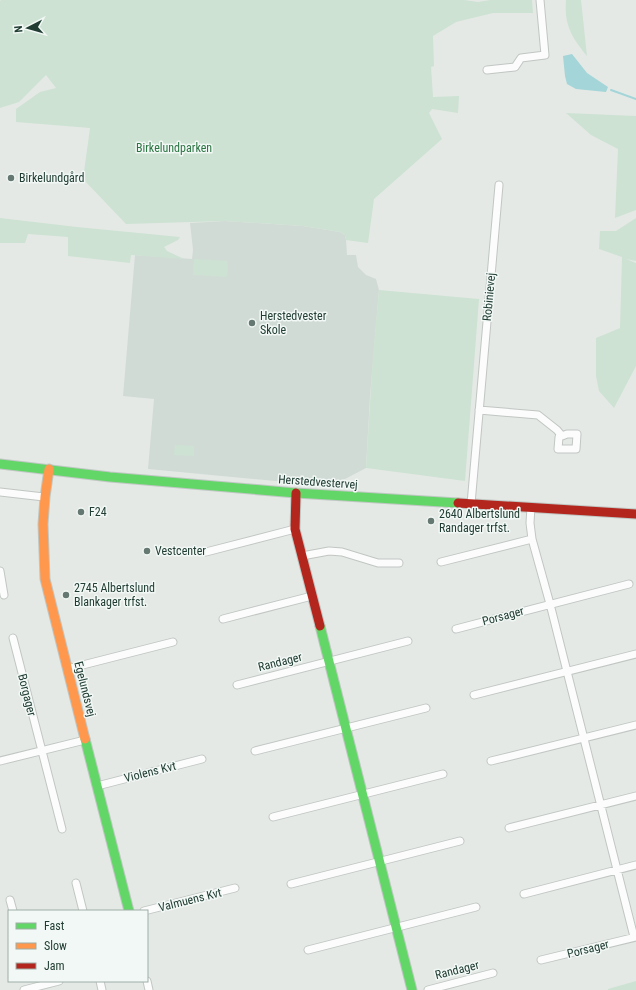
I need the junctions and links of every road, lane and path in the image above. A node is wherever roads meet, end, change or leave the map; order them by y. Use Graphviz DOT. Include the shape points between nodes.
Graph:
graph roads {
  1 [pos="540,0"];
  2 [pos="487,70"];
  3 [pos="499,185"];
  4 [pos="479,410"];
  5 [pos="562,436"];
  6 [pos="0,464"];
  7 [pos="49,469"];
  8 [pos="0,492"];
  9 [pos="296,493"];
  10 [pos="44,497"];
  11 [pos="471,504"];
  12 [pos="531,507"];
  13 [pos="636,514"];
  14 [pos="295,529"];
  15 [pos="532,539"];
  16 [pos="206,552"];
  17 [pos="302,556"];
  18 [pos="441,562"];
  19 [pos="399,563"];
  20 [pos="0,571"];
  21 [pos="629,584"];
  22 [pos="4,595"];
  23 [pos="312,596"];
  24 [pos="550,604"];
  25 [pos="223,619"];
  26 [pos="456,629"];
  27 [pos="13,638"];
  28 [pos="173,642"];
  29 [pos="408,642"];
  30 [pos="636,654"];
  31 [pos="329,662"];
  32 [pos="68,669"];
  33 [pos="567,671"];
  34 [pos="237,685"];
  35 [pos="474,695"];
  36 [pos="426,708"];
  37 [pos="636,725"];
  38 [pos="346,728"];
  39 [pos="584,738"];
  40 [pos="85,740"];
  41 [pos="42,751"];
  42 [pos="254,751"];
  43 [pos="202,759"];
  44 [pos="0,761"];
  45 [pos="491,761"];
  46 [pos="442,774"];
  47 [pos="97,786"];
  48 [pos="363,794"];
  49 [pos="636,796"];
  50 [pos="601,805"];
  51 [pos="273,817"];
  52 [pos="509,828"];
  53 [pos="62,829"];
  54 [pos="460,841"];
  55 [pos="380,861"];
  56 [pos="636,866"];
  57 [pos="617,870"];
  58 [pos="76,883"];
  59 [pos="292,884"];
  60 [pos="235,888"];
  61 [pos="524,894"];
  62 [pos="10,900"];
  63 [pos="476,907"];
  64 [pos="12,910"];
  65 [pos="83,910"];
  66 [pos="129,910"];
  67 [pos="148,910"];
  68 [pos="396,927"];
  69 [pos="635,937"];
  70 [pos="308,950"];
  71 [pos="541,960"];
  72 [pos="493,973"];
  73 [pos="53,982"];
  74 [pos="31,986"];
  75 [pos="24,990"];
  76 [pos="412,990"];
  77 [pos="428,990"];
  1 -- 2 [label="street" via="545,56 521,58 515,67"];
  3 -- 4 [label="street, Robinievej"];
  4 -- 5 [label="street" via="538,415"];
  4 -- 11 [label="street, Robinievej"];
  6 -- 7 [label="street, Herstedvestervej"];
  7 -- 9 [label="street, Herstedvestervej" via="110,477"];
  7 -- 10 [label="street, Egelundsvej"];
  8 -- 10 [label="street"];
  9 -- 11 [label="street, Herstedvestervej"];
  9 -- 14 [label="street"];
  10 -- 32 [label="street, Egelundsvej" via="42,533 45,579"];
  11 -- 12 [label="street, Herstedvestervej"];
  12 -- 13 [label="street, Herstedvestervej"];
  12 -- 15 [label="street, Porsager"];
  14 -- 16 [label="street"];
  14 -- 17 [label="street"];
  15 -- 18 [label="street"];
  15 -- 24 [label="street, Porsager"];
  17 -- 19 [label="street" via="329,551 342,552 378,564"];
  17 -- 23 [label="street"];
  20 -- 22 [label="street"];
  21 -- 24 [label="street, Porsager"];
  23 -- 25 [label="street"];
  23 -- 31 [label="street"];
  24 -- 26 [label="street, Porsager"];
  24 -- 33 [label="street, Porsager"];
  27 -- 41 [label="street, Borgager"];
  28 -- 32 [label="street"];
  29 -- 31 [label="street, Randager"];
  30 -- 33 [label="street"];
  31 -- 34 [label="street, Randager"];
  31 -- 38 [label="street"];
  32 -- 40 [label="street, Egelundsvej"];
  33 -- 35 [label="street"];
  33 -- 39 [label="street, Porsager"];
  36 -- 38 [label="street"];
  37 -- 39 [label="street"];
  38 -- 42 [label="street"];
  38 -- 48 [label="street"];
  39 -- 45 [label="street"];
  39 -- 50 [label="street, Porsager"];
  40 -- 41 [label="street"];
  40 -- 47 [label="street, Egelundsvej"];
  41 -- 44 [label="street"];
  41 -- 53 [label="street, Borgager"];
  43 -- 47 [label="street, Violens Kvt"];
  46 -- 48 [label="street"];
  47 -- 66 [label="street, Egelundsvej"];
  48 -- 51 [label="street"];
  48 -- 55 [label="street"];
  49 -- 50 [label="street"];
  50 -- 52 [label="street"];
  50 -- 57 [label="street, Porsager"];
  54 -- 55 [label="street"];
  55 -- 59 [label="street"];
  55 -- 68 [label="street"];
  56 -- 57 [label="street"];
  57 -- 61 [label="street"];
  57 -- 69 [label="street, Porsager"];
  58 -- 65 [label="street"];
  60 -- 67 [label="street, Valmuens Kvt"];
  62 -- 64 [label="street"];
  63 -- 68 [label="street"];
  68 -- 70 [label="street"];
  68 -- 76 [label="street"];
  69 -- 71 [label="street, Porsager"];
  72 -- 77 [label="street, Randager"];
  73 -- 74 [label="street"];
  74 -- 75 [label="street"];
}
